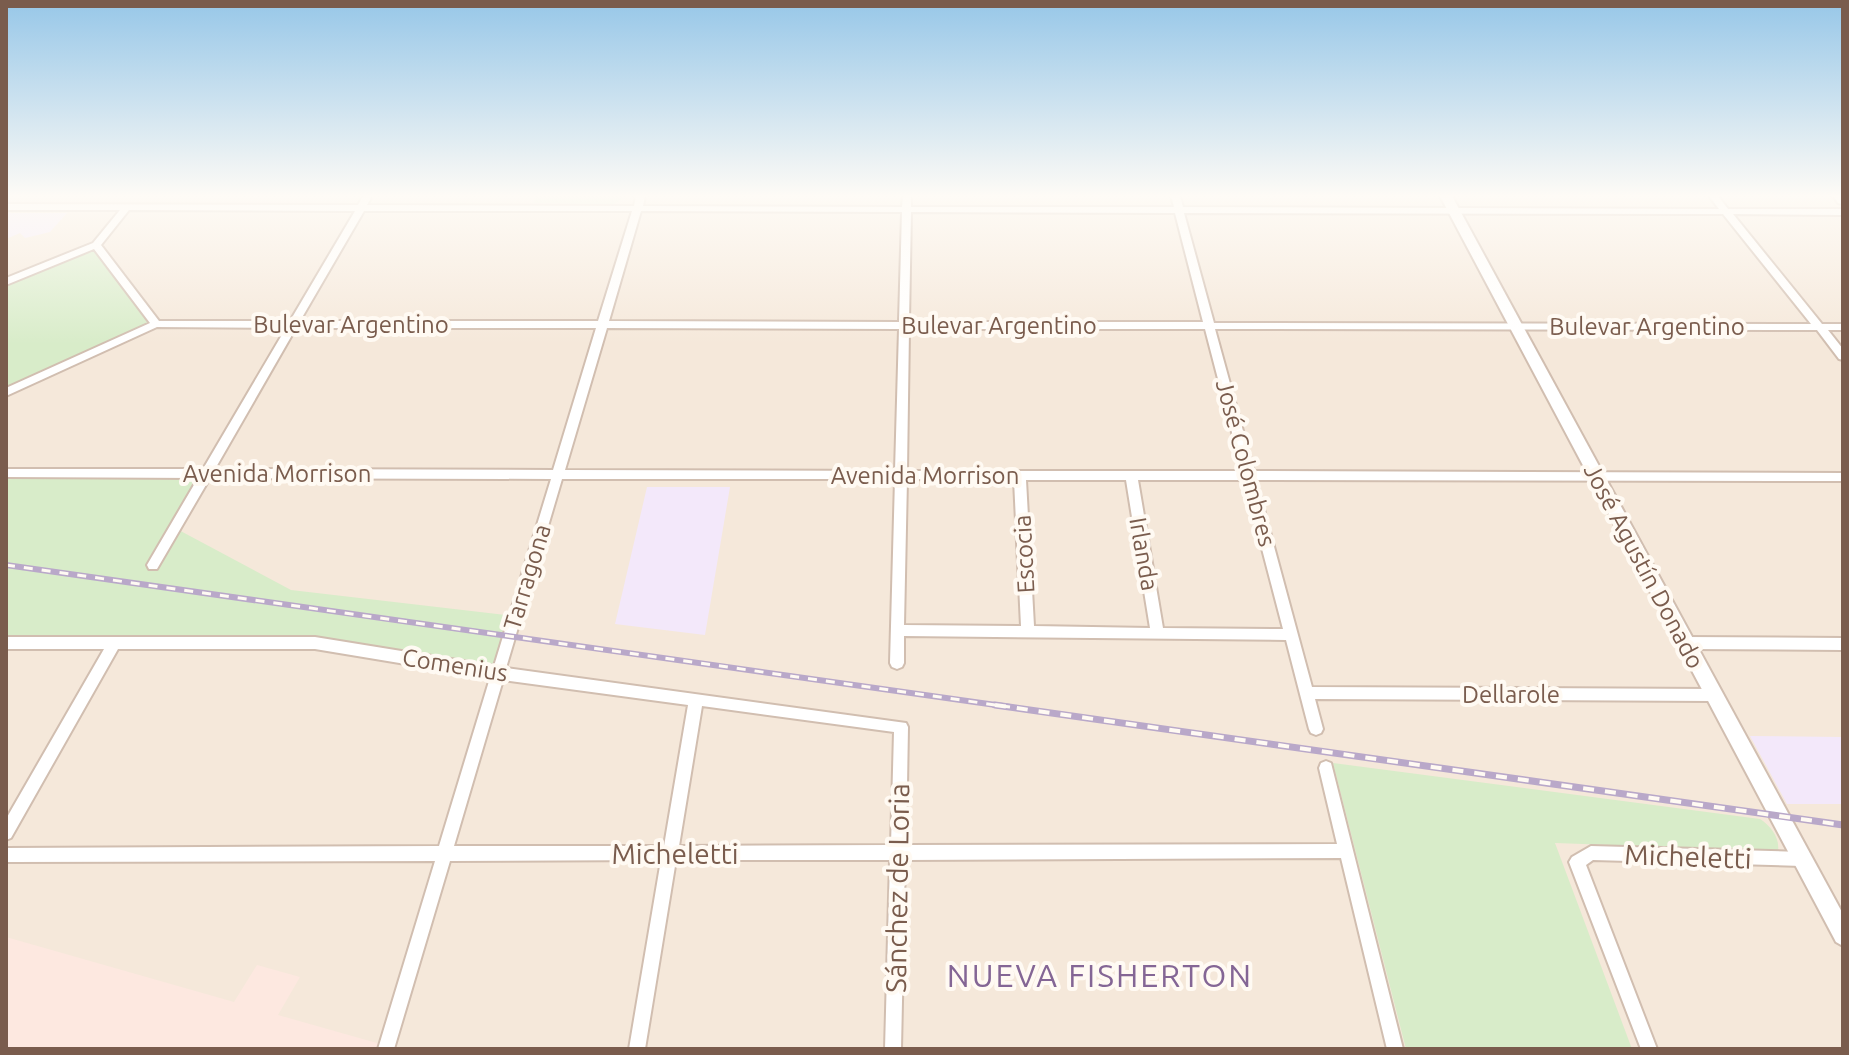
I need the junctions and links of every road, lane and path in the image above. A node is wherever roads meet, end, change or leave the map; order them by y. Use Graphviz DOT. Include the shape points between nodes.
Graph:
graph roads {
  1 [pos="96,245"];
  2 [pos="339,245"];
  3 [pos="626,245"];
  4 [pos="906,245"];
  5 [pos="1187,245"];
  6 [pos="1472,245"];
  7 [pos="1753,245"];
  8 [pos="6,282"];
  9 [pos="156,324"];
  10 [pos="293,324"];
  11 [pos="602,325"];
  12 [pos="904,325"];
  13 [pos="1209,326"];
  14 [pos="1515,326"];
  15 [pos="1820,327"];
  16 [pos="1843,327"];
  17 [pos="1843,356"];
  18 [pos="6,392"];
  19 [pos="6,473"];
  20 [pos="208,473"];
  21 [pos="558,474"];
  22 [pos="901,475"];
  23 [pos="1020,475"];
  24 [pos="1131,475"];
  25 [pos="1250,476"];
  26 [pos="1596,476"];
  27 [pos="1843,477"];
  28 [pos="153,565"];
  29 [pos="898,630"];
  30 [pos="1028,633"];
  31 [pos="1157,633"];
  32 [pos="1292,635"];
  33 [pos="6,643"];
  34 [pos="114,643"];
  35 [pos="1685,643"];
  36 [pos="1843,644"];
  37 [pos="897,663"];
  38 [pos="498,673"];
  39 [pos="1308,693"];
  40 [pos="1713,695"];
  41 [pos="696,699"];
  42 [pos="901,727"];
  43 [pos="1316,729"];
  44 [pos="1326,768"];
  45 [pos="6,833"];
  46 [pos="1345,851"];
  47 [pos="898,852"];
  48 [pos="442,853"];
  49 [pos="668,853"];
  50 [pos="6,855"];
  51 [pos="1802,859"];
  52 [pos="1843,935"];
  53 [pos="386,1049"];
  54 [pos="637,1049"];
  55 [pos="893,1049"];
  56 [pos="1395,1049"];
  57 [pos="1649,1049"];
  1 -- 8 [label="street"];
  1 -- 9 [label="street"];
  2 -- 10 [label="street"];
  3 -- 11 [label="street, Tarragona"];
  4 -- 12 [label="street"];
  5 -- 13 [label="street, José Colombres"];
  6 -- 14 [label="street, José Agustín Donado"];
  7 -- 15 [label="street"];
  9 -- 10 [label="street, Bulevar Argentino"];
  9 -- 18 [label="street"];
  10 -- 11 [label="street, Bulevar Argentino"];
  10 -- 20 [label="street"];
  11 -- 12 [label="street, Bulevar Argentino"];
  11 -- 21 [label="street, Tarragona"];
  12 -- 13 [label="street, Bulevar Argentino"];
  12 -- 22 [label="street"];
  13 -- 14 [label="street, Bulevar Argentino"];
  13 -- 25 [label="street, José Colombres"];
  14 -- 15 [label="street, Bulevar Argentino"];
  14 -- 26 [label="street, José Agustín Donado"];
  15 -- 16 [label="street, Bulevar Argentino"];
  15 -- 17 [label="street"];
  19 -- 20 [label="street, Avenida Morrison"];
  20 -- 21 [label="street, Avenida Morrison"];
  20 -- 28 [label="street"];
  21 -- 22 [label="street, Avenida Morrison"];
  21 -- 38 [label="street, Tarragona"];
  22 -- 23 [label="street, Avenida Morrison"];
  22 -- 29 [label="street"];
  23 -- 24 [label="street, Avenida Morrison"];
  23 -- 30 [label="street, Escocia"];
  24 -- 25 [label="street, Avenida Morrison"];
  24 -- 31 [label="street, Irlanda"];
  25 -- 26 [label="street, Avenida Morrison"];
  25 -- 32 [label="street, José Colombres"];
  26 -- 27 [label="street, Avenida Morrison"];
  26 -- 35 [label="street, José Agustín Donado"];
  29 -- 30 [label="street"];
  29 -- 37 [label="street"];
  30 -- 31 [label="street"];
  31 -- 32 [label="street"];
  32 -- 39 [label="street, José Colombres"];
  33 -- 34 [label="street, Comenius"];
  34 -- 38 [label="street, Comenius" via="315,643"];
  34 -- 45 [label="street"];
  35 -- 36 [label="street"];
  35 -- 40 [label="street, José Agustín Donado"];
  38 -- 41 [label="street, Comenius"];
  38 -- 48 [label="street, Tarragona"];
  39 -- 40 [label="street, Dellarole"];
  39 -- 43 [label="street, José Colombres"];
  40 -- 51 [label="street, José Agustín Donado"];
  41 -- 42 [label="street, Comenius"];
  41 -- 49 [label="street"];
  42 -- 47 [label="street, Sánchez de Loria"];
  44 -- 46 [label="street"];
  46 -- 47 [label="street, Micheletti"];
  46 -- 56 [label="street"];
  47 -- 49 [label="street, Micheletti"];
  47 -- 55 [label="street, Sánchez de Loria"];
  48 -- 49 [label="street, Micheletti"];
  48 -- 50 [label="street, Micheletti"];
  48 -- 53 [label="street, Tarragona"];
  49 -- 54 [label="street"];
  51 -- 52 [label="street, José Agustín Donado"];
  51 -- 57 [label="street, Micheletti" via="1591,853 1577,862"];
}
